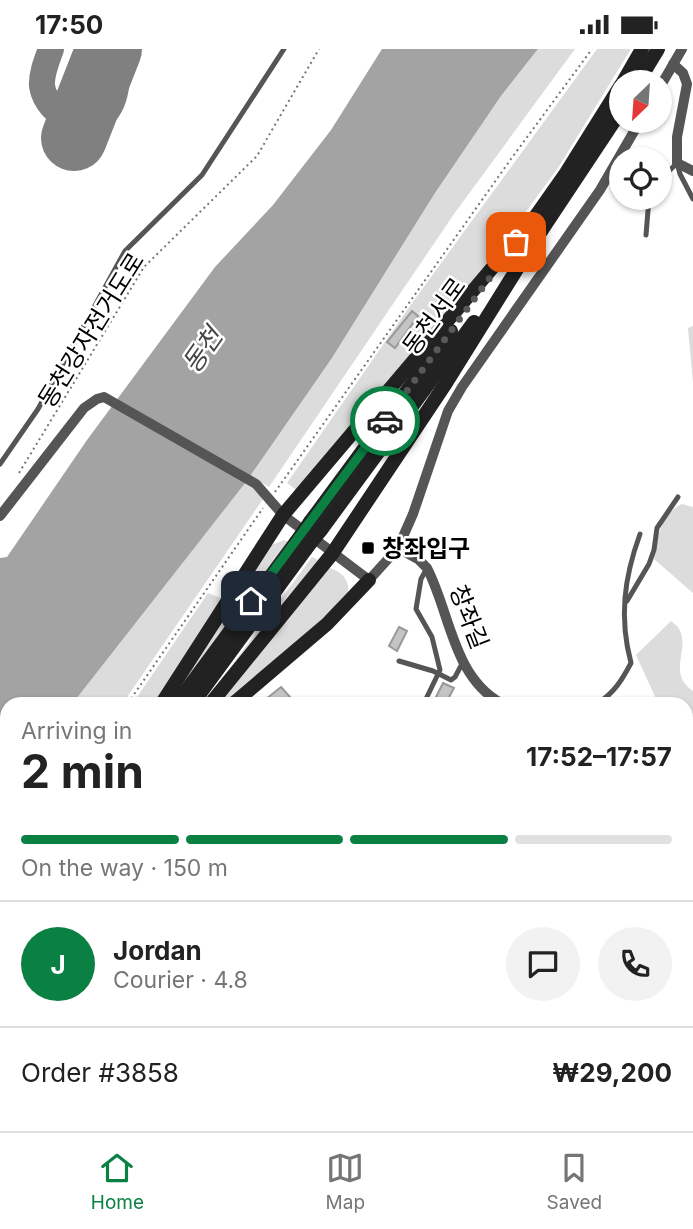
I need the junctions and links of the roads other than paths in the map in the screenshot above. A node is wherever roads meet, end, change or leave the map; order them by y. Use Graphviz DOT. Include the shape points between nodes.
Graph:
graph roads {
  1 [pos="284,49"];
  2 [pos="642,49"];
  3 [pos="658,49"];
  4 [pos="682,49"];
  5 [pos="673,64"];
  6 [pos="630,70"];
  7 [pos="645,70"];
  8 [pos="670,70"];
  9 [pos="609,105"];
  10 [pos="609,127"];
  11 [pos="633,133"];
  12 [pos="677,163"];
  13 [pos="672,168"];
  14 [pos="693,171"];
  15 [pos="693,199"];
  16 [pos="648,210"];
  17 [pos="537,225"];
  18 [pos="646,235"];
  19 [pos="0,464"];
  20 [pos="678,497"];
  21 [pos="284,515"];
  22 [pos="0,516"];
  23 [pos="640,534"];
  24 [pos="301,545"];
  25 [pos="398,548"];
  26 [pos="332,554"];
  27 [pos="427,568"];
  28 [pos="369,580"];
  29 [pos="625,603"];
  30 [pos="399,661"];
  31 [pos="464,661"];
  32 [pos="439,674"];
  33 [pos="166,697"];
  34 [pos="182,697"];
  35 [pos="197,697"];
  36 [pos="216,697"];
  37 [pos="241,697"];
  38 [pos="427,697"];
  39 [pos="490,697"];
  40 [pos="607,697"];
  1 -- 19 [label="lane" via="202,176 125,251 37,409"];
  2 -- 6 [label="main road, 동천서로"];
  3 -- 7 [label="main road"];
  4 -- 5 [label="street"];
  5 -- 8 [label="street"];
  5 -- 12 [label="street" via="687,84"];
  9 -- 17 [label="main road, 동천서로"];
  10 -- 17 [label="main road, 동천서로"];
  11 -- 25 [label="street" via="600,190 448,411"];
  12 -- 13 [label="lane"];
  12 -- 14 [label="street"];
  12 -- 15 [label="lane"];
  16 -- 18 [label="lane"];
  17 -- 21 [label="main road"];
  17 -- 24 [label="main road, 동천서로, bridge"];
  17 -- 26 [label="main road" via="446,383"];
  20 -- 29 [label="lane" via="657,528 649,564"];
  21 -- 22 [label="street" via="249,479 108,398 85,408"];
  21 -- 26 [label="street"];
  21 -- 33 [label="main road"];
  23 -- 29 [label="lane" via="630,561"];
  24 -- 34 [label="main road, 동천서로"];
  24 -- 35 [label="main road, 동천서로"];
  25 -- 27 [label="street, 창좌길"];
  25 -- 28 [label="street"];
  26 -- 28 [label="street"];
  26 -- 36 [label="main road"];
  27 -- 31 [label="street, 창좌길"];
  27 -- 32 [label="lane" via="419,584 416,609 432,637"];
  28 -- 37 [label="main road" via="327,624"];
  29 -- 40 [label="lane" via="625,640 631,663"];
  30 -- 32 [label="lane"];
  31 -- 32 [label="lane" via="453,679"];
  31 -- 39 [label="street, 창좌길"];
  32 -- 38 [label="lane"];
}
